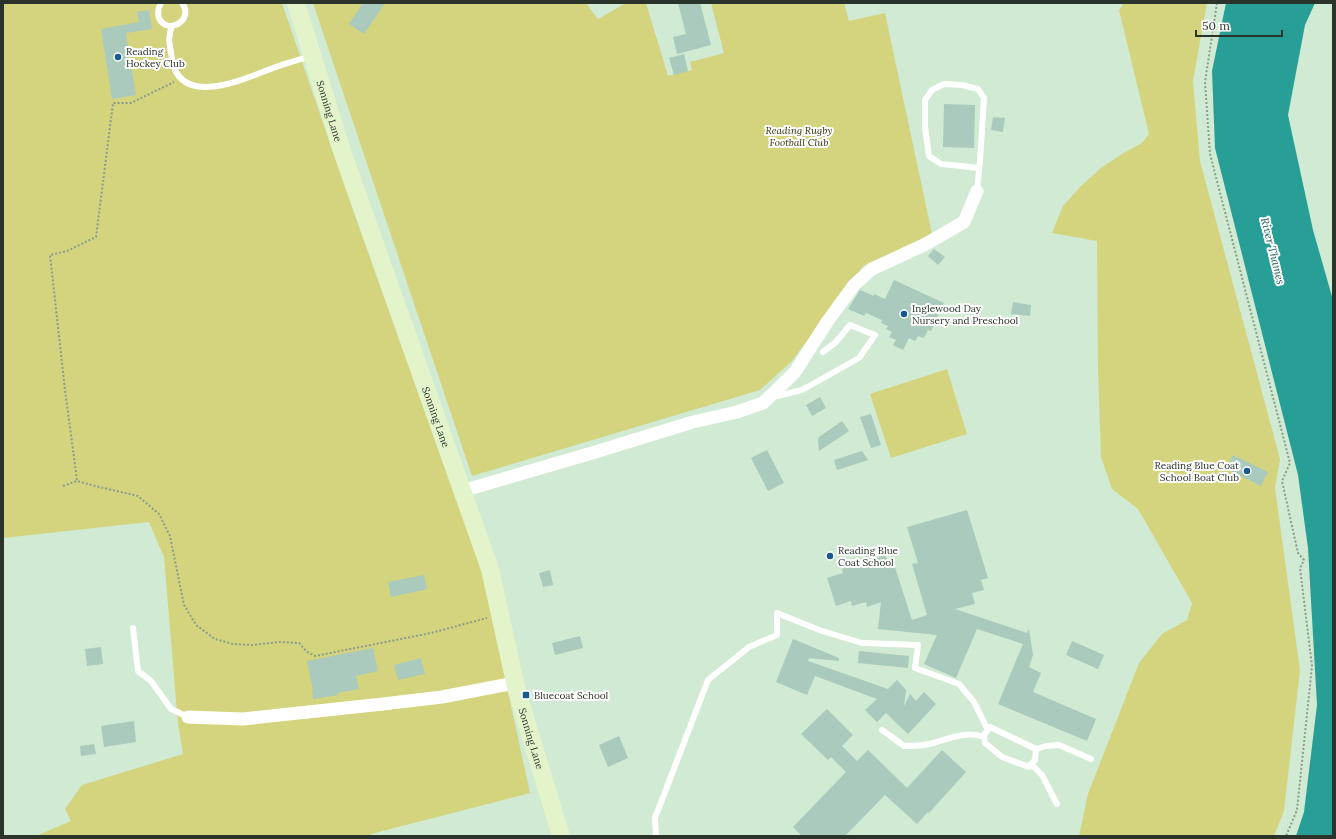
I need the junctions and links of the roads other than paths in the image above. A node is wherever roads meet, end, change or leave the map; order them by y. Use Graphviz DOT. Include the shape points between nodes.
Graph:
graph roads {
  1 [pos="161,3"];
  2 [pos="182,3"];
  3 [pos="296,3"];
  4 [pos="172,26"];
  5 [pos="313,56"];
  6 [pos="979,168"];
  7 [pos="977,191"];
  8 [pos="824,352"];
  9 [pos="767,398"];
  10 [pos="462,491"];
  11 [pos="133,628"];
  12 [pos="515,683"];
  13 [pos="188,717"];
  14 [pos="882,730"];
  15 [pos="988,730"];
  16 [pos="984,737"];
  17 [pos="1036,749"];
  18 [pos="1091,759"];
  19 [pos="1031,764"];
  20 [pos="1057,804"];
  21 [pos="561,836"];
  22 [pos="656,836"];
  1 -- 4 [label="lane" via="158,17 164,24"];
  2 -- 4 [label="lane" via="185,10 184,19"];
  3 -- 5 [label="main road, Sonning Lane"];
  4 -- 5 [label="lane" via="168,36 173,66 181,79 194,86 214,87 239,82"];
  5 -- 10 [label="main road, Sonning Lane" via="341,148"];
  6 -- 6 [label="lane" via="984,98 978,89 962,85 944,84 932,90 925,100 929,156 941,164"];
  6 -- 7 [label="lane"];
  7 -- 9 [label="street" via="964,222 924,245 872,269 854,285 826,322 795,372"];
  8 -- 9 [label="lane" via="850,325 875,335 859,358 802,390"];
  9 -- 10 [label="street" via="763,403 737,412 693,422"];
  10 -- 12 [label="main road, Sonning Lane" via="490,569"];
  11 -- 13 [label="lane" via="138,671 151,681 171,709"];
  12 -- 13 [label="street" via="442,697 243,719"];
  12 -- 21 [label="main road, Sonning Lane"];
  14 -- 16 [label="lane" via="904,746 929,744 956,736 977,734"];
  15 -- 16 [label="lane"];
  15 -- 17 [label="lane" via="990,727"];
  15 -- 22 [label="lane" via="974,702 959,684 915,668 918,645 862,643 777,613 777,635 749,648 708,680 655,818"];
  16 -- 19 [label="lane" via="985,744 1002,757 1029,767"];
  17 -- 18 [label="lane" via="1060,746"];
  17 -- 19 [label="lane" via="1035,760"];
  19 -- 20 [label="lane" via="1042,775"];
}
